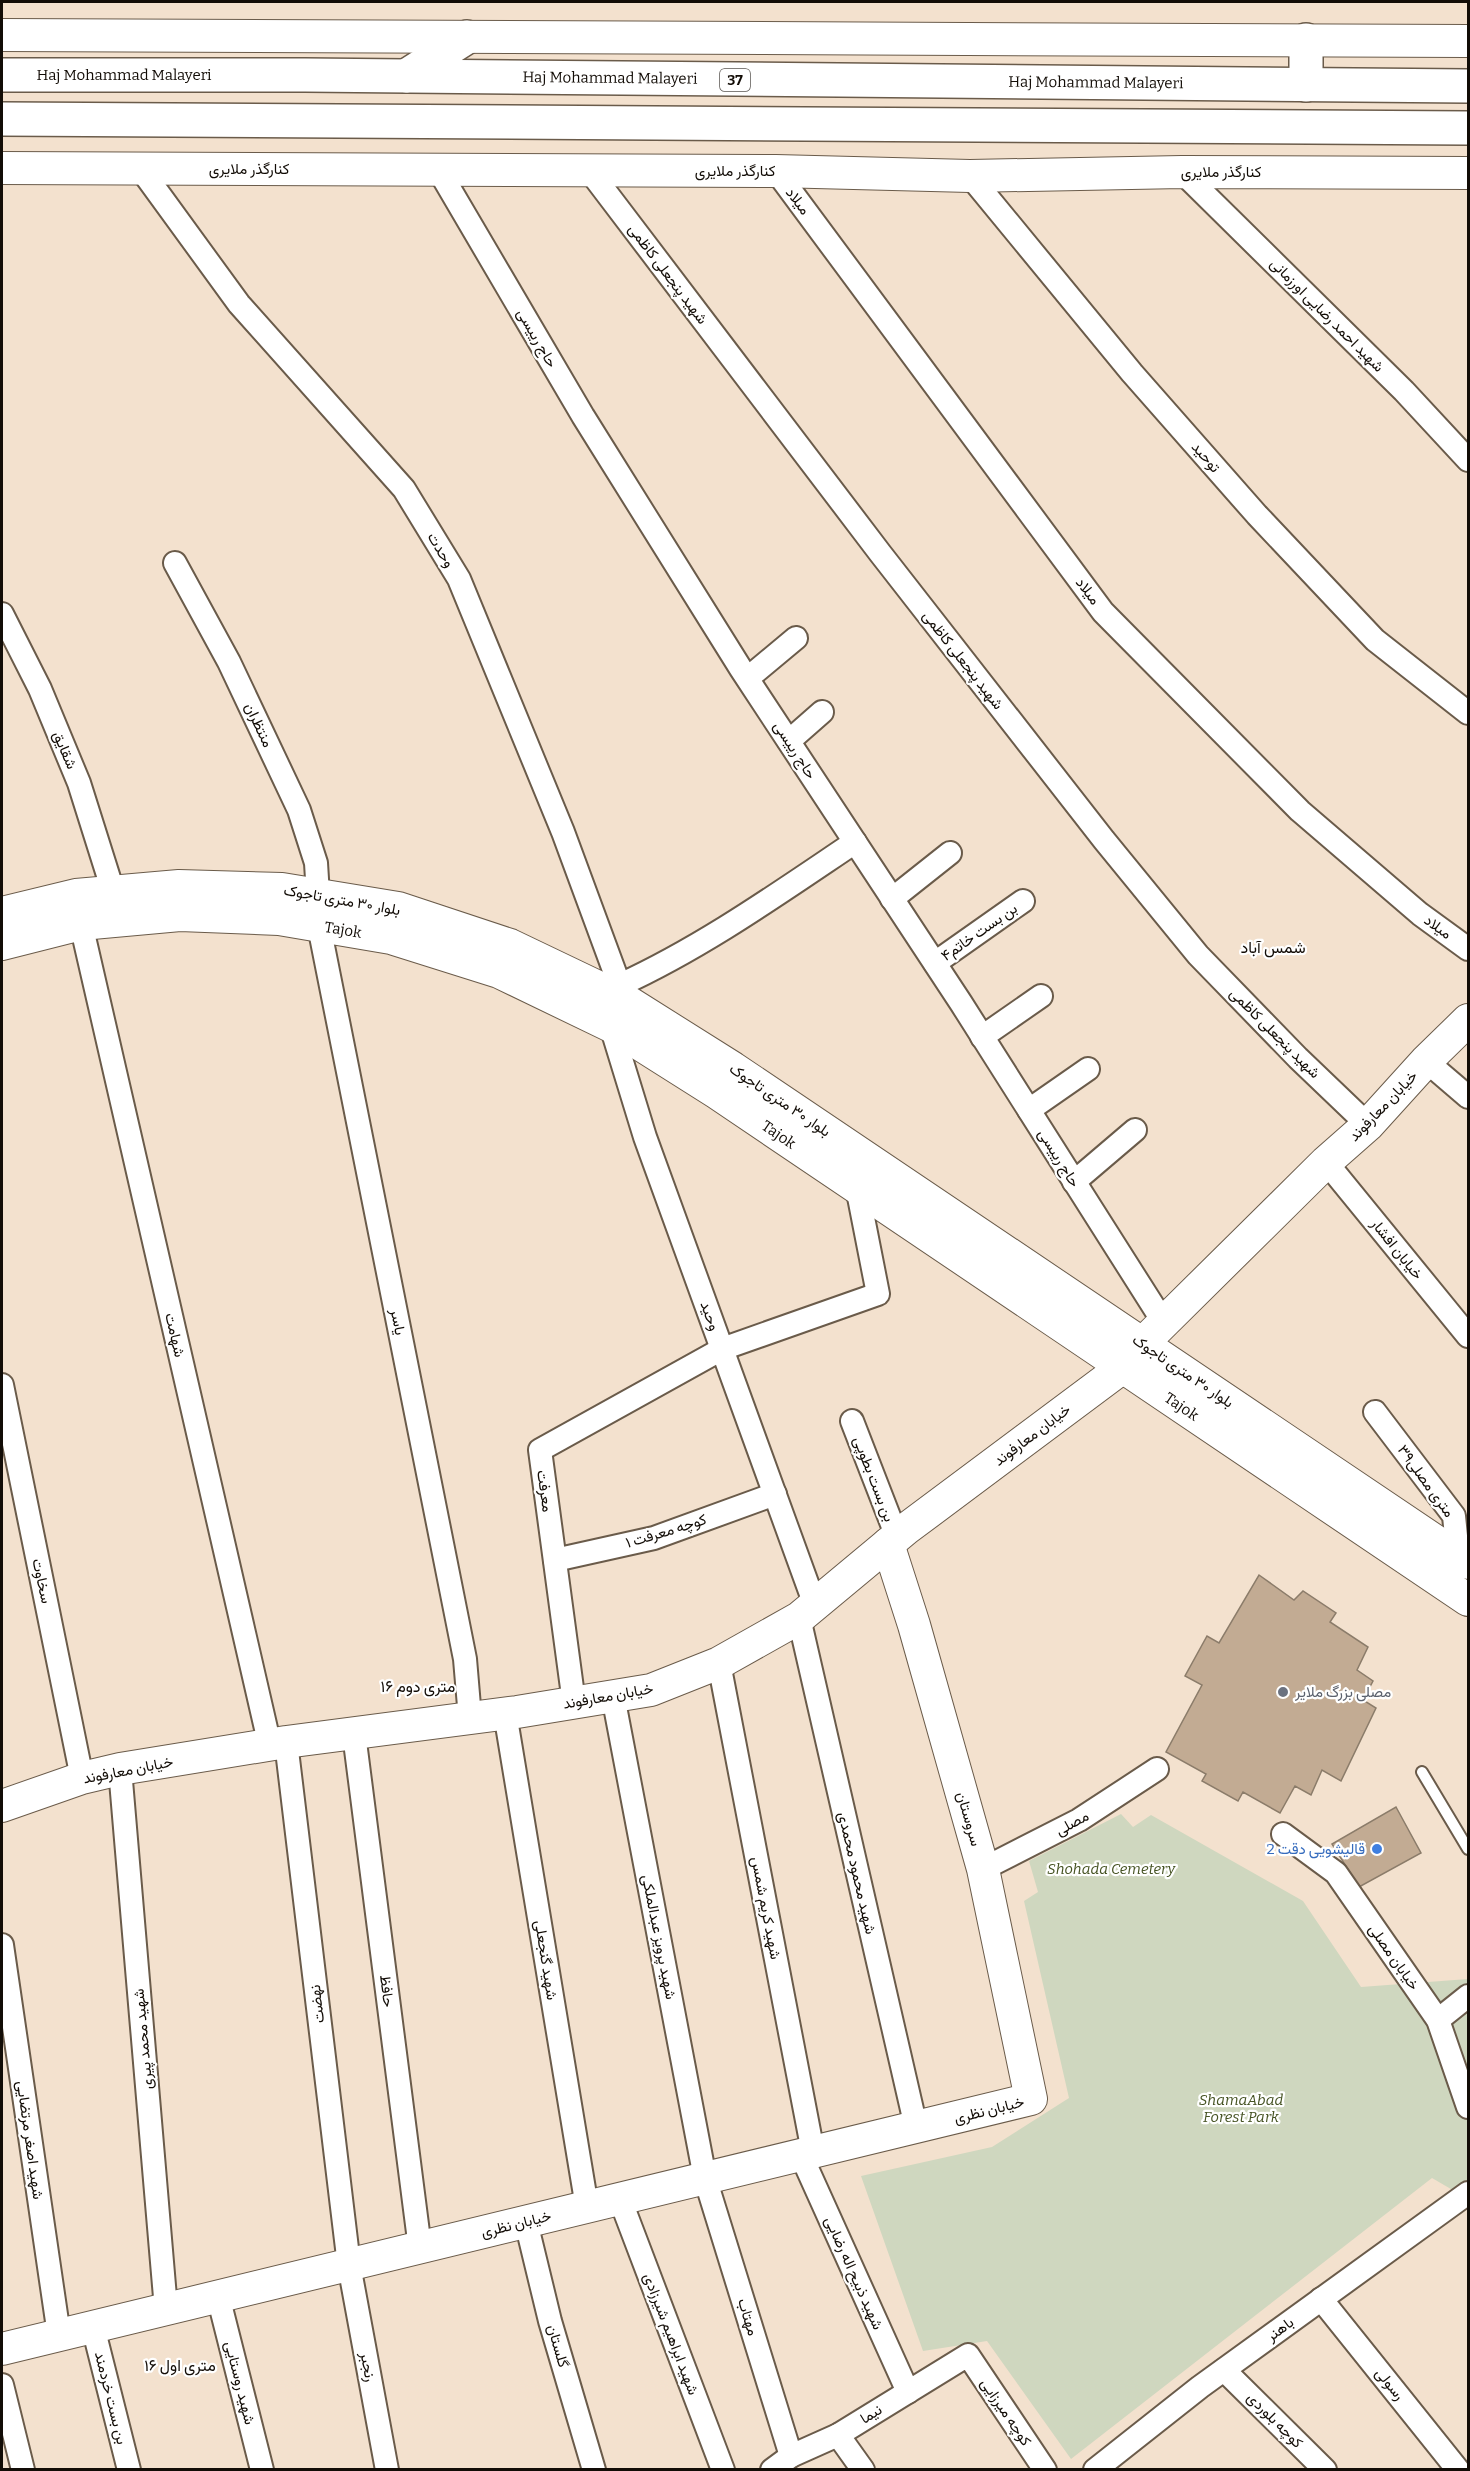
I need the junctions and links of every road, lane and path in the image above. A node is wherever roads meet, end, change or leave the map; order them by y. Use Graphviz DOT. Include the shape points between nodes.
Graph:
graph roads {
  1 [pos="2,35"];
  2 [pos="467,37"];
  3 [pos="1306,40"];
  4 [pos="1468,41"];
  5 [pos="2,75"];
  6 [pos="406,76"];
  7 [pos="1306,85"];
  8 [pos="1468,86"];
  9 [pos="2,119"];
  10 [pos="1468,128"];
  11 [pos="2,168"];
  12 [pos="140,168"];
  13 [pos="438,170"];
  14 [pos="590,170"];
  15 [pos="776,171"];
  16 [pos="1182,172"];
  17 [pos="1468,173"];
  18 [pos="970,176"];
  19 [pos="1468,460"];
  20 [pos="175,563"];
  21 [pos="2,614"];
  22 [pos="796,638"];
  23 [pos="748,678"];
  24 [pos="822,712"];
  25 [pos="1468,713"];
  26 [pos="789,741"];
  27 [pos="855,842"];
  28 [pos="950,853"];
  29 [pos="113,891"];
  30 [pos="318,895"];
  31 [pos="892,899"];
  32 [pos="1023,901"];
  33 [pos="2,913"];
  34 [pos="81,924"];
  35 [pos="319,926"];
  36 [pos="2,944"];
  37 [pos="1468,949"];
  38 [pos="934,963"];
  39 [pos="1041,996"];
  40 [pos="619,1004"];
  41 [pos="1468,1020"];
  42 [pos="982,1037"];
  43 [pos="1426,1061"];
  44 [pos="1088,1069"];
  45 [pos="1468,1097"];
  46 [pos="1029,1110"];
  47 [pos="1368,1125"];
  48 [pos="1135,1130"];
  49 [pos="1326,1162"];
  50 [pos="1074,1182"];
  51 [pos="857,1187"];
  52 [pos="1468,1336"];
  53 [pos="1143,1344"];
  54 [pos="722,1349"];
  55 [pos="2,1385"];
  56 [pos="1375,1412"];
  57 [pos="852,1421"];
  58 [pos="775,1494"];
  59 [pos="892,1540"];
  60 [pos="555,1560"];
  61 [pos="1463,1560"];
  62 [pos="1468,1599"];
  63 [pos="807,1612"];
  64 [pos="719,1663"];
  65 [pos="613,1696"];
  66 [pos="574,1702"];
  67 [pos="505,1713"];
  68 [pos="470,1718"];
  69 [pos="354,1734"];
  70 [pos="278,1744"];
  71 [pos="120,1769"];
  72 [pos="1157,1769"];
  73 [pos="1422,1772"];
  74 [pos="82,1778"];
  75 [pos="2,1806"];
  76 [pos="1283,1834"];
  77 [pos="1468,1849"];
  78 [pos="983,1869"];
  79 [pos="2,1945"];
  80 [pos="1468,1996"];
  81 [pos="1438,2020"];
  82 [pos="1031,2099"];
  83 [pos="1468,2106"];
  84 [pos="916,2127"];
  85 [pos="807,2154"];
  86 [pos="705,2178"];
  87 [pos="1468,2193"];
  88 [pos="620,2199"];
  89 [pos="587,2207"];
  90 [pos="526,2222"];
  91 [pos="420,2248"];
  92 [pos="349,2265"];
  93 [pos="218,2296"];
  94 [pos="1321,2299"];
  95 [pos="166,2309"];
  96 [pos="93,2327"];
  97 [pos="59,2335"];
  98 [pos="2,2349"];
  99 [pos="968,2355"];
  100 [pos="1224,2370"];
  101 [pos="2,2385"];
  102 [pos="908,2392"];
  103 [pos="838,2435"];
  104 [pos="791,2456"];
  105 [pos="23,2469"];
  106 [pos="129,2469"];
  107 [pos="262,2469"];
  108 [pos="387,2469"];
  109 [pos="594,2469"];
  110 [pos="723,2469"];
  111 [pos="772,2469"];
  112 [pos="863,2469"];
  113 [pos="1045,2469"];
  114 [pos="1095,2469"];
  115 [pos="1325,2469"];
  116 [pos="1458,2469"];
  1 -- 2 [label="street"];
  2 -- 3 [label="street"];
  2 -- 6 [label="highway"];
  3 -- 4 [label="street"];
  3 -- 7 [label="highway"];
  5 -- 6 [label="highway, Haj Mohammad Malayeri / 37"];
  6 -- 7 [label="highway, Haj Mohammad Malayeri / 37"];
  7 -- 8 [label="highway, Haj Mohammad Malayeri / 37"];
  9 -- 10 [label="highway"];
  11 -- 12 [label="street, کنارگذر ملایری"];
  12 -- 13 [label="street, کنارگذر ملایری"];
  12 -- 40 [label="street, وحدت" via="239,304 404,489 459,579 563,832"];
  13 -- 14 [label="street, کنارگذر ملایری"];
  13 -- 23 [label="street, حاج رییسی" via="583,416"];
  14 -- 15 [label="street, کنارگذر ملایری"];
  14 -- 47 [label="street, شهید پنجعلی کاظمی" via="880,554 1104,840 1198,955"];
  15 -- 18 [label="street, کنارگذر ملایری"];
  15 -- 37 [label="street, میلاد" via="1103,612 1300,811 1420,914"];
  16 -- 17 [label="street, کنارگذر ملایری"];
  16 -- 18 [label="street, کنارگذر ملایری"];
  16 -- 19 [label="street, شهید احمد رضایی اورزمانی" via="1404,391"];
  18 -- 25 [label="street, توحید" via="1132,373 1257,515 1375,640"];
  20 -- 30 [label="street, منتظران" via="229,662 299,810 316,863"];
  21 -- 29 [label="street, شقایق" via="40,689 79,783"];
  22 -- 23 [label="street"];
  23 -- 26 [label="street, حاج رییسی"];
  24 -- 26 [label="street"];
  26 -- 27 [label="street, حاج رییسی"];
  27 -- 31 [label="street, حاج رییسی"];
  27 -- 40 [label="street" via="755,909 646,973"];
  28 -- 31 [label="street"];
  29 -- 30 [label="street, بلوار ۳۰ متری تاجوک" via="179,886 282,889"];
  29 -- 33 [label="street, بلوار ۳۰ متری تاجوک" via="76,895"];
  30 -- 40 [label="street, بلوار ۳۰ متری تاجوک" via="398,908 510,945"];
  31 -- 38 [label="street, حاج رییسی"];
  32 -- 38 [label="street, بن بست خاتم۴"];
  34 -- 35 [label="street, Tajok" via="180,915 279,919"];
  34 -- 36 [label="street, Tajok"];
  34 -- 70 [label="street, شهامت"];
  35 -- 40 [label="street, Tajok" via="391,938"];
  35 -- 68 [label="street, یاسر" via="465,1659"];
  38 -- 42 [label="street, حاج رییسی"];
  39 -- 42 [label="street"];
  40 -- 51 [label="street, Tajok" via="717,1093"];
  40 -- 53 [label="street, بلوار ۳۰ متری تاجوک" via="733,1068"];
  40 -- 54 [label="street, وحید" via="645,1137"];
  41 -- 43 [label="street, خیابان معارفوند"];
  42 -- 46 [label="street, حاج رییسی"];
  43 -- 45 [label="street"];
  43 -- 47 [label="street, خیابان معارفوند"];
  44 -- 46 [label="street"];
  46 -- 50 [label="street, حاج رییسی"];
  47 -- 49 [label="street, خیابان معارفوند"];
  48 -- 50 [label="street"];
  49 -- 52 [label="street, خیابان افشار"];
  49 -- 53 [label="street, خیابان معارفوند"];
  50 -- 53 [label="street, حاج رییسی"];
  51 -- 53 [label="street, Tajok"];
  51 -- 54 [label="street" via="878,1294"];
  53 -- 59 [label="street, خیابان معارفوند"];
  53 -- 61 [label="street, بلوار ۳۰ متری تاجوک"];
  53 -- 62 [label="street, Tajok"];
  54 -- 58 [label="street, وحید"];
  54 -- 60 [label="street, معرفت" via="540,1450"];
  55 -- 74 [label="street, سخاوت"];
  56 -- 61 [label="street, ۳۹متری مصلی" via="1454,1516"];
  57 -- 59 [label="street, بن بست بطوپی"];
  58 -- 60 [label="street, کوچه معرفت ۱" via="654,1538"];
  58 -- 63 [label="street, وحید"];
  59 -- 63 [label="street, خیابان معارفوند"];
  59 -- 78 [label="street, سروستان"];
  60 -- 66 [label="street, معرفت"];
  63 -- 64 [label="street, خیابان معارفوند"];
  63 -- 84 [label="street, شهید محمود محمدی"];
  64 -- 65 [label="street, خیابان معارفوند" via="651,1690"];
  64 -- 85 [label="street, شهید کریم شمس"];
  65 -- 66 [label="street, خیابان معارفوند"];
  65 -- 86 [label="street, شهید پرویز عبدالملکی"];
  66 -- 67 [label="street, خیابان معارفوند"];
  67 -- 68 [label="street, خیابان معارفوند"];
  67 -- 89 [label="street, شهید گنجعلی"];
  68 -- 69 [label="street, خیابان معارفوند"];
  69 -- 70 [label="street, خیابان معارفوند"];
  69 -- 91 [label="street, حافظ"];
  70 -- 71 [label="street, خیابان معارفوند"];
  70 -- 92 [label="street, نهضت"];
  71 -- 74 [label="street, خیابان معارفوند"];
  71 -- 95 [label="street, شهید محمد پیری"];
  72 -- 78 [label="street, مصلی" via="1079,1820"];
  73 -- 77 [label="lane"];
  74 -- 75 [label="street, خیابان معارفوند"];
  76 -- 81 [label="street, خیابان مصلی" via="1336,1874"];
  78 -- 82 [label="street, سروستان"];
  79 -- 97 [label="street, شهید اصغر مرتضایی"];
  80 -- 81 [label="street"];
  81 -- 83 [label="street, خیابان مصلی"];
  82 -- 84 [label="street, خیابان نظری"];
  84 -- 85 [label="street, خیابان نظری"];
  85 -- 86 [label="street, خیابان نظری"];
  85 -- 102 [label="street, شهید ذبیح اله رضایی"];
  86 -- 88 [label="street, خیابان نظری"];
  86 -- 104 [label="street, مهتاب"];
  87 -- 94 [label="street, باهنر"];
  88 -- 89 [label="street, خیابان نظری"];
  88 -- 110 [label="street, شهید ابراهیم شیرزادی"];
  89 -- 90 [label="street, خیابان نظری"];
  90 -- 91 [label="street, خیابان نظری"];
  90 -- 109 [label="street, گلستان" via="550,2321"];
  91 -- 92 [label="street, خیابان نظری"];
  92 -- 93 [label="street, خیابان نظری"];
  92 -- 108 [label="street, رنجبر"];
  93 -- 95 [label="street, خیابان نظری"];
  93 -- 107 [label="street, شهید روستایی"];
  94 -- 100 [label="street, باهنر"];
  94 -- 116 [label="street, رسولی"];
  95 -- 96 [label="street, خیابان نظری"];
  96 -- 97 [label="street, خیابان نظری"];
  96 -- 106 [label="street, بن بست خردمند"];
  97 -- 98 [label="street, خیابان نظری"];
  99 -- 102 [label="street, نیما"];
  99 -- 113 [label="street, کوچه میرزایی"];
  100 -- 114 [label="street, باهنر"];
  100 -- 115 [label="street, کوچه بلوردی"];
  101 -- 105 [label="street"];
  102 -- 103 [label="street, نیما"];
  103 -- 104 [label="street, نیما"];
  103 -- 112 [label="street"];
  104 -- 111 [label="street, نیما"];
}
